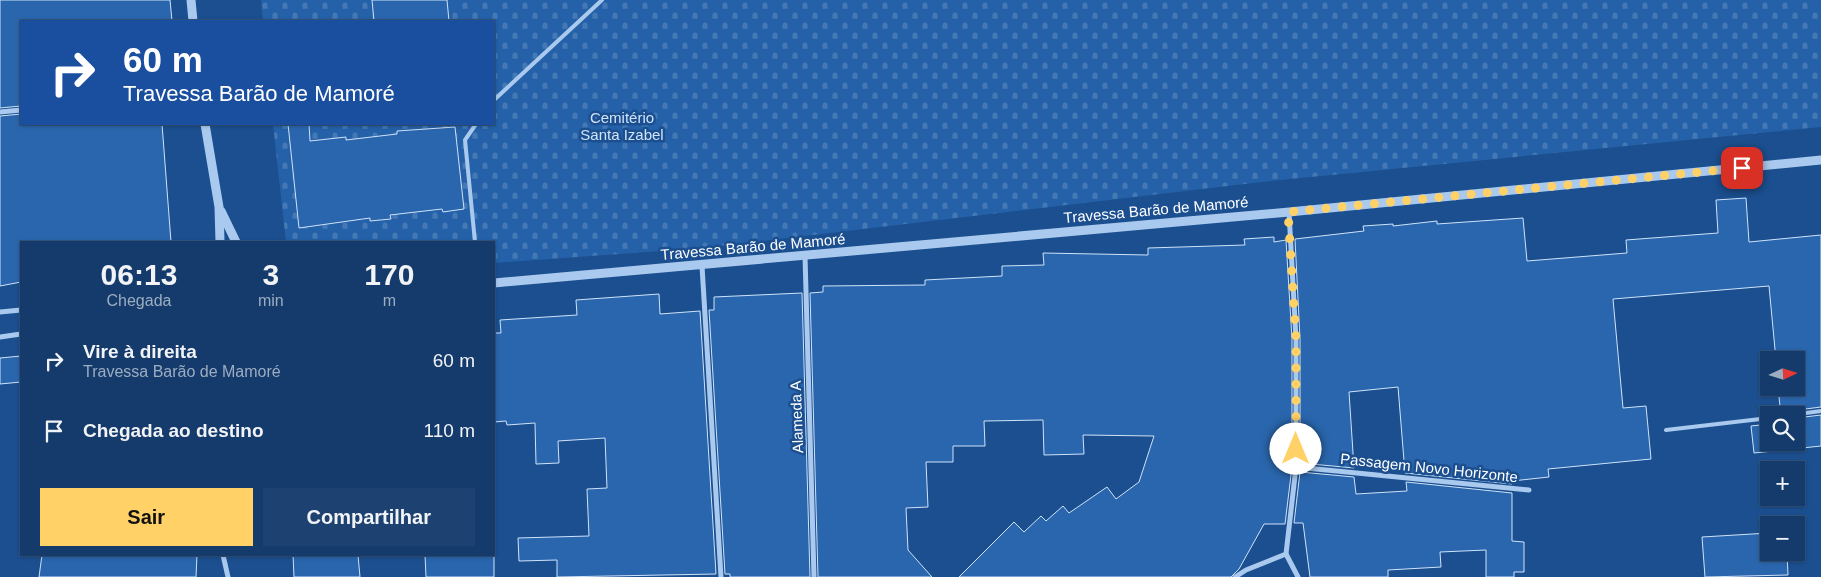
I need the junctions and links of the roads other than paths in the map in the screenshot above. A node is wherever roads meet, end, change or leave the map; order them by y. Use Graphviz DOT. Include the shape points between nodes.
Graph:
graph roads {
  1 [pos="191,0"];
  2 [pos="602,0"];
  3 [pos="193,20"];
  4 [pos="495,99"];
  5 [pos="20,110"];
  6 [pos="0,112"];
  7 [pos="205,125"];
  8 [pos="475,125"];
  9 [pos="1821,160"];
  10 [pos="219,207"];
  11 [pos="1288,212"];
  12 [pos="220,241"];
  13 [pos="236,241"];
  14 [pos="475,241"];
  15 [pos="805,256"];
  16 [pos="702,266"];
  17 [pos="495,283"];
  18 [pos="20,310"];
  19 [pos="0,312"];
  20 [pos="20,334"];
  21 [pos="0,337"];
  22 [pos="1821,411"];
  23 [pos="1805,413"];
  24 [pos="1760,419"];
  25 [pos="1666,430"];
  26 [pos="1296,467"];
  27 [pos="1529,490"];
  28 [pos="1286,554"];
  29 [pos="223,556"];
  30 [pos="228,577"];
  31 [pos="721,577"];
  32 [pos="814,577"];
  33 [pos="1235,577"];
  34 [pos="1298,577"];
  1 -- 3 [label="street"];
  2 -- 4 [label="lane"];
  5 -- 6 [label="street"];
  7 -- 10 [label="street"];
  8 -- 14 [label="lane" via="465,140"];
  9 -- 11 [label="street, Travessa Barão de Mamoré"];
  10 -- 12 [label="street"];
  10 -- 13 [label="street"];
  11 -- 15 [label="street, Travessa Barão de Mamoré"];
  11 -- 26 [label="street" via="1296,339"];
  15 -- 16 [label="street, Travessa Barão de Mamoré"];
  15 -- 32 [label="street, Alameda A"];
  16 -- 17 [label="street, Travessa Barão de Mamoré"];
  16 -- 31 [label="street"];
  18 -- 19 [label="street"];
  20 -- 21 [label="street"];
  22 -- 23 [label="lane"];
  24 -- 25 [label="lane"];
  26 -- 27 [label="street, Passagem Novo Horizonte"];
  26 -- 28 [label="street"];
  28 -- 33 [label="street"];
  28 -- 34 [label="street"];
  29 -- 30 [label="street"];
}
